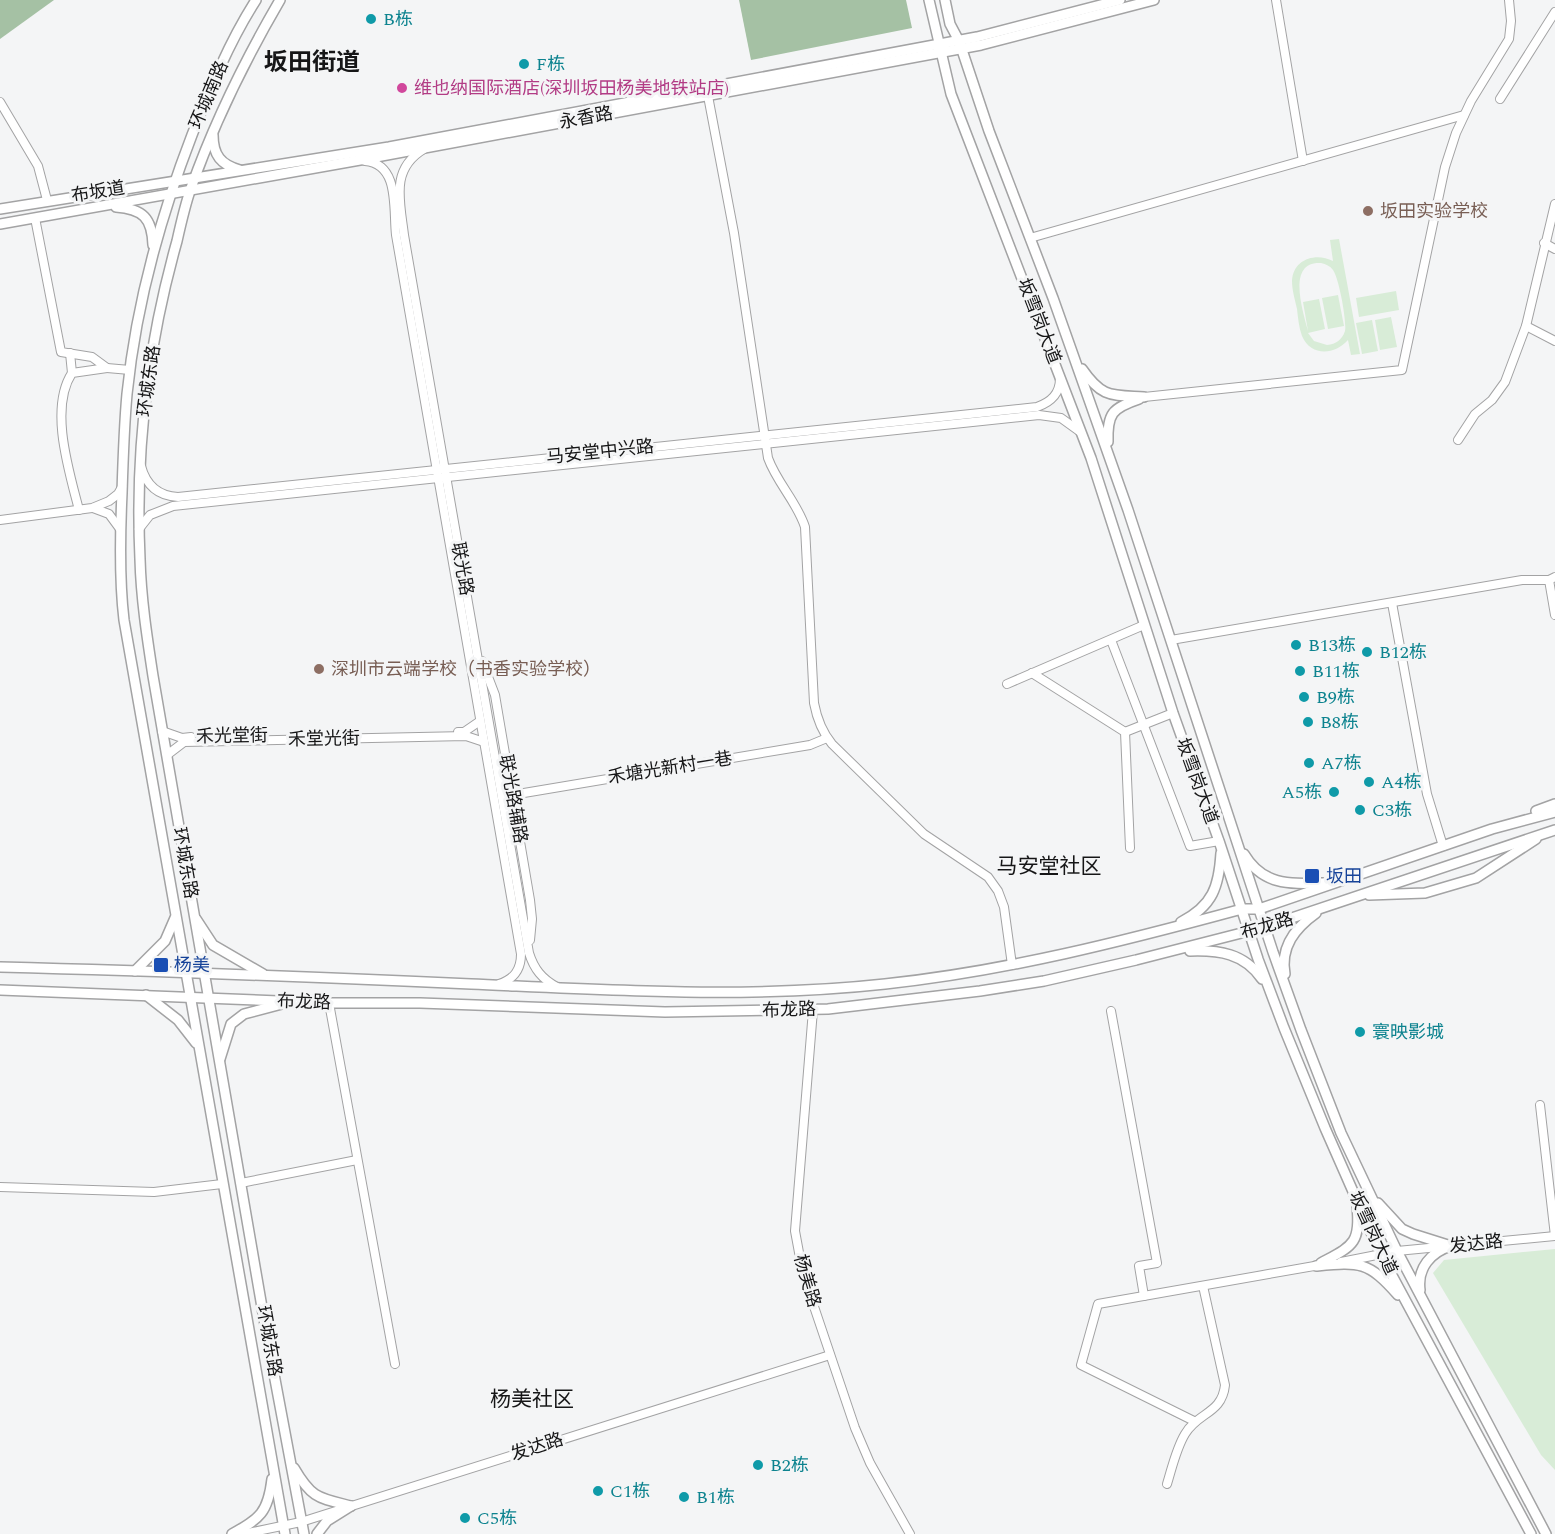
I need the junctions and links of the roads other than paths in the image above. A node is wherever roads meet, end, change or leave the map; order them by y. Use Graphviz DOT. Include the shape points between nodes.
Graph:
graph roads {
  1 [pos="256,0"];
  2 [pos="280,0"];
  3 [pos="929,0"];
  4 [pos="945,0"];
  5 [pos="1120,0"];
  6 [pos="1154,0"];
  7 [pos="1276,0"];
  8 [pos="1509,0"];
  9 [pos="1555,12"];
  10 [pos="960,45"];
  11 [pos="940,48"];
  12 [pos="708,96"];
  13 [pos="1500,99"];
  14 [pos="0,102"];
  15 [pos="1464,115"];
  16 [pos="213,133"];
  17 [pos="426,148"];
  18 [pos="360,160"];
  19 [pos="1304,161"];
  20 [pos="242,171"];
  21 [pos="195,177"];
  22 [pos="175,180"];
  23 [pos="191,190"];
  24 [pos="170,194"];
  25 [pos="47,200"];
  26 [pos="1555,204"];
  27 [pos="105,206"];
  28 [pos="0,209"];
  29 [pos="35,218"];
  30 [pos="0,224"];
  31 [pos="1030,238"];
  32 [pos="1545,243"];
  33 [pos="1555,249"];
  34 [pos="153,254"];
  35 [pos="1526,326"];
  36 [pos="1555,341"];
  37 [pos="70,353"];
  38 [pos="1074,357"];
  39 [pos="107,368"];
  40 [pos="130,370"];
  41 [pos="72,373"];
  42 [pos="1059,374"];
  43 [pos="1144,397"];
  44 [pos="1081,433"];
  45 [pos="764,434"];
  46 [pos="1458,440"];
  47 [pos="766,443"];
  48 [pos="1108,452"];
  49 [pos="140,459"];
  50 [pos="442,473"];
  51 [pos="122,488"];
  52 [pos="92,508"];
  53 [pos="79,510"];
  54 [pos="0,520"];
  55 [pos="139,528"];
  56 [pos="121,529"];
  57 [pos="1552,578"];
  58 [pos="1392,603"];
  59 [pos="1555,615"];
  60 [pos="1144,625"];
  61 [pos="1111,640"];
  62 [pos="1171,640"];
  63 [pos="476,647"];
  64 [pos="1032,674"];
  65 [pos="1007,684"];
  66 [pos="1173,713"];
  67 [pos="480,721"];
  68 [pos="1144,725"];
  69 [pos="162,731"];
  70 [pos="1125,732"];
  71 [pos="827,738"];
  72 [pos="484,742"];
  73 [pos="166,755"];
  74 [pos="512,795"];
  75 [pos="1555,804"];
  76 [pos="1555,812"];
  77 [pos="1492,829"];
  78 [pos="1552,831"];
  79 [pos="1220,844"];
  80 [pos="1238,844"];
  81 [pos="1443,846"];
  82 [pos="1130,848"];
  83 [pos="1335,883"];
  84 [pos="1357,896"];
  85 [pos="1327,906"];
  86 [pos="1242,909"];
  87 [pos="1259,909"];
  88 [pos="176,913"];
  89 [pos="194,917"];
  90 [pos="1265,927"];
  91 [pos="1164,930"];
  92 [pos="1249,932"];
  93 [pos="1173,951"];
  94 [pos="529,954"];
  95 [pos="1012,965"];
  96 [pos="0,966"];
  97 [pos="135,971"];
  98 [pos="186,972"];
  99 [pos="204,973"];
  100 [pos="265,975"];
  101 [pos="493,985"];
  102 [pos="558,988"];
  103 [pos="1269,988"];
  104 [pos="0,990"];
  105 [pos="146,995"];
  106 [pos="190,997"];
  107 [pos="1289,997"];
  108 [pos="208,998"];
  109 [pos="292,1001"];
  110 [pos="329,1003"];
  111 [pos="813,1010"];
  112 [pos="1111,1011"];
  113 [pos="198,1046"];
  114 [pos="220,1061"];
  115 [pos="1540,1105"];
  116 [pos="357,1160"];
  117 [pos="222,1184"];
  118 [pos="241,1184"];
  119 [pos="0,1187"];
  120 [pos="1369,1192"];
  121 [pos="1356,1197"];
  122 [pos="1555,1236"];
  123 [pos="1451,1246"];
  124 [pos="1397,1251"];
  125 [pos="1381,1255"];
  126 [pos="1316,1266"];
  127 [pos="1203,1286"];
  128 [pos="1144,1296"];
  129 [pos="1424,1302"];
  130 [pos="1409,1307"];
  131 [pos="830,1355"];
  132 [pos="395,1364"];
  133 [pos="1194,1421"];
  134 [pos="291,1463"];
  135 [pos="273,1468"];
  136 [pos="1167,1484"];
  137 [pos="351,1506"];
  138 [pos="301,1522"];
  139 [pos="284,1530"];
  140 [pos="232,1534"];
  141 [pos="243,1534"];
  142 [pos="304,1534"];
  143 [pos="317,1534"];
  144 [pos="910,1534"];
  145 [pos="1531,1534"];
  146 [pos="1546,1534"];
  1 -- 22 [label="main road, 环城南路" via="214,81"];
  2 -- 16 [label="main road, 环城南路"];
  3 -- 11 [label="main road, 坂雪岗大道"];
  4 -- 10 [label="main road, 坂雪岗大道"];
  5 -- 10 [label="main road, 永香路"];
  6 -- 10 [label="main road, 永香路"];
  7 -- 19 [label="street"];
  8 -- 15 [label="street" via="1509,39"];
  9 -- 13 [label="street"];
  10 -- 11 [label="main road, 永香路"];
  10 -- 31 [label="main road, 坂雪岗大道"];
  11 -- 12 [label="main road, 永香路"];
  11 -- 20 [label="main road, 永香路"];
  11 -- 42 [label="main road, 坂雪岗大道" via="951,94"];
  12 -- 17 [label="main road, 永香路"];
  12 -- 45 [label="street" via="734,233"];
  14 -- 25 [label="street" via="38,166"];
  15 -- 19 [label="street"];
  15 -- 43 [label="street" via="1445,167 1402,370"];
  16 -- 20 [label="main road" via="217,157 223,164"];
  16 -- 21 [label="main road, 环城南路"];
  17 -- 18 [label="main road, 永香路"];
  17 -- 50 [label="street, 联光路" via="408,161 400,184 404,235"];
  18 -- 23 [label="main road, 永香路"];
  18 -- 50 [label="street, 联光路" via="379,164 392,185 396,235"];
  19 -- 31 [label="street"];
  20 -- 21 [label="main road, 永香路"];
  21 -- 22 [label="main road, 布坂道"];
  21 -- 23 [label="main road, 环城南路"];
  22 -- 24 [label="main road, 环城南路"];
  22 -- 25 [label="main road, 布坂道"];
  23 -- 24 [label="main road, 布坂道"];
  23 -- 49 [label="main road, 环城东路" via="167,276 152,355"];
  24 -- 27 [label="main road, 布坂道"];
  24 -- 34 [label="main road, 环城东路"];
  25 -- 28 [label="main road, 布坂道"];
  26 -- 32 [label="street"];
  27 -- 29 [label="main road, 布坂道"];
  27 -- 34 [label="main road" via="128,208 145,216 150,224"];
  29 -- 30 [label="main road, 布坂道"];
  29 -- 37 [label="street" via="61,352"];
  31 -- 38 [label="main road, 坂雪岗大道"];
  32 -- 33 [label="street"];
  32 -- 35 [label="street"];
  34 -- 40 [label="main road, 环城东路"];
  35 -- 36 [label="street"];
  35 -- 46 [label="street" via="1505,382 1475,414"];
  37 -- 39 [label="street" via="92,357"];
  37 -- 41 [label="street"];
  38 -- 43 [label="main road" via="1099,390 1110,395"];
  38 -- 48 [label="main road, 坂雪岗大道"];
  39 -- 40 [label="street"];
  39 -- 41 [label="street"];
  40 -- 51 [label="main road, 环城东路"];
  41 -- 53 [label="street" via="65,383 61,406"];
  42 -- 44 [label="main road, 坂雪岗大道"];
  42 -- 45 [label="street, 马安堂中兴路" via="1058,391 1046,404 1037,407"];
  43 -- 48 [label="main road" via="1122,404 1112,413 1107,424"];
  44 -- 47 [label="street, 马安堂中兴路" via="1061,418 1039,415"];
  44 -- 60 [label="main road, 坂雪岗大道"];
  45 -- 47 [label="street"];
  45 -- 50 [label="street, 马安堂中兴路"];
  47 -- 50 [label="street, 马安堂中兴路"];
  47 -- 71 [label="street" via="772,469 805,527 814,704"];
  48 -- 62 [label="main road, 坂雪岗大道"];
  49 -- 50 [label="street, 马安堂中兴路" via="149,485 163,495 178,497"];
  49 -- 55 [label="main road, 环城东路"];
  50 -- 55 [label="street, 马安堂中兴路" via="173,506 150,515"];
  50 -- 63 [label="street, 联光路"];
  50 -- 67 [label="street, 联光路"];
  51 -- 52 [label="street" via="109,501"];
  51 -- 56 [label="main road, 环城东路"];
  52 -- 53 [label="street"];
  52 -- 56 [label="street" via="109,514"];
  53 -- 54 [label="street"];
  55 -- 69 [label="main road, 环城东路" via="145,620"];
  56 -- 88 [label="main road, 环城东路" via="124,620"];
  57 -- 58 [label="street"];
  57 -- 59 [label="street"];
  58 -- 62 [label="street"];
  58 -- 81 [label="street" via="1426,794"];
  60 -- 61 [label="street"];
  60 -- 66 [label="main road, 坂雪岗大道"];
  61 -- 64 [label="street"];
  61 -- 68 [label="street"];
  62 -- 80 [label="main road, 坂雪岗大道"];
  63 -- 74 [label="street, 联光路辅路" via="495,694"];
  63 -- 94 [label="street, 联光路"];
  64 -- 65 [label="street"];
  64 -- 70 [label="street"];
  66 -- 68 [label="street"];
  66 -- 79 [label="main road, 坂雪岗大道"];
  67 -- 69 [label="street, 禾光堂街" via="464,732 182,738"];
  67 -- 72 [label="street, 联光路"];
  68 -- 70 [label="street"];
  68 -- 79 [label="street" via="1190,846"];
  69 -- 73 [label="main road, 环城东路"];
  70 -- 82 [label="street"];
  71 -- 74 [label="street, 禾塘光新村一巷" via="810,745"];
  71 -- 95 [label="street" via="924,834 988,877 1004,907"];
  72 -- 73 [label="street, 禾堂光街" via="466,736 184,742"];
  72 -- 101 [label="street, 联光路" via="521,954 515,976"];
  73 -- 89 [label="main road, 环城东路"];
  74 -- 94 [label="street, 联光路辅路" via="530,900"];
  75 -- 77 [label="main road"];
  76 -- 77 [label="main road, 布龙路"];
  77 -- 81 [label="main road, 布龙路"];
  78 -- 84 [label="main road, 布龙路"];
  78 -- 84 [label="main road" via="1476,878 1425,893"];
  79 -- 86 [label="main road, 坂雪岗大道"];
  79 -- 91 [label="main road" via="1212,896 1188,918"];
  80 -- 83 [label="main road" via="1256,871 1270,879 1286,883"];
  80 -- 87 [label="main road, 坂雪岗大道"];
  81 -- 83 [label="main road, 布龙路"];
  83 -- 87 [label="main road, 布龙路"];
  84 -- 85 [label="main road, 布龙路"];
  85 -- 90 [label="main road, 布龙路"];
  85 -- 107 [label="main road" via="1304,922 1287,945 1284,969"];
  86 -- 87 [label="main road, 布龙路"];
  86 -- 91 [label="main road, 布龙路"];
  86 -- 92 [label="main road, 坂雪岗大道"];
  87 -- 90 [label="main road, 坂雪岗大道"];
  88 -- 97 [label="main road" via="165,941"];
  88 -- 98 [label="main road, 环城东路"];
  89 -- 99 [label="main road, 环城东路"];
  89 -- 100 [label="main road" via="213,945"];
  90 -- 92 [label="main road, 布龙路"];
  90 -- 107 [label="main road, 坂雪岗大道"];
  91 -- 95 [label="main road, 布龙路"];
  92 -- 93 [label="main road, 布龙路"];
  92 -- 103 [label="main road, 坂雪岗大道"];
  93 -- 103 [label="main road" via="1209,950 1235,956 1258,973"];
  93 -- 111 [label="main road, 布龙路" via="1044,981"];
  94 -- 102 [label="street, 联光路" via="535,969"];
  95 -- 102 [label="main road, 布龙路" via="816,990 686,992"];
  96 -- 97 [label="main road, 布龙路"];
  97 -- 98 [label="main road, 布龙路"];
  98 -- 99 [label="main road, 布龙路"];
  98 -- 106 [label="main road, 环城东路"];
  99 -- 100 [label="main road, 布龙路"];
  99 -- 108 [label="main road, 环城东路"];
  100 -- 101 [label="main road, 布龙路"];
  101 -- 102 [label="main road, 布龙路"];
  103 -- 121 [label="main road, 坂雪岗大道"];
  104 -- 105 [label="main road, 布龙路"];
  105 -- 106 [label="main road, 布龙路"];
  105 -- 113 [label="main road" via="178,1020"];
  106 -- 108 [label="main road, 布龙路"];
  106 -- 113 [label="main road, 环城东路"];
  107 -- 120 [label="main road, 坂雪岗大道" via="1341,1132"];
  108 -- 109 [label="main road, 布龙路"];
  108 -- 114 [label="main road, 环城东路"];
  109 -- 110 [label="main road, 布龙路"];
  109 -- 114 [label="main road" via="244,1014 231,1024"];
  110 -- 111 [label="main road, 布龙路" via="665,1012"];
  110 -- 116 [label="street"];
  111 -- 131 [label="street, 杨美路" via="795,1231 803,1274"];
  112 -- 128 [label="street" via="1157,1263 1139,1266"];
  113 -- 117 [label="main road, 环城东路"];
  114 -- 118 [label="main road, 环城东路"];
  115 -- 122 [label="street"];
  116 -- 118 [label="street"];
  116 -- 132 [label="street"];
  117 -- 119 [label="street" via="154,1192"];
  117 -- 135 [label="main road, 环城东路"];
  118 -- 134 [label="main road, 环城东路"];
  120 -- 123 [label="main road" via="1402,1229"];
  120 -- 124 [label="main road, 坂雪岗大道"];
  121 -- 125 [label="main road, 坂雪岗大道"];
  121 -- 126 [label="main road" via="1356,1237 1346,1249"];
  122 -- 123 [label="street, 发达路"];
  123 -- 124 [label="street, 发达路"];
  123 -- 129 [label="main road" via="1435,1253 1423,1267 1419,1284"];
  124 -- 125 [label="street, 发达路"];
  124 -- 129 [label="main road, 坂雪岗大道"];
  125 -- 126 [label="street, 发达路"];
  125 -- 130 [label="main road, 坂雪岗大道"];
  126 -- 127 [label="street, 发达路"];
  126 -- 130 [label="main road" via="1347,1263 1369,1268"];
  127 -- 128 [label="street, 发达路"];
  127 -- 133 [label="street" via="1225,1385 1224,1397 1215,1409"];
  128 -- 133 [label="street, 发达路" via="1098,1304 1081,1365"];
  129 -- 146 [label="main road, 坂雪岗大道"];
  130 -- 145 [label="main road, 坂雪岗大道"];
  131 -- 137 [label="street, 发达路"];
  131 -- 144 [label="street, 杨美路" via="870,1463"];
  133 -- 136 [label="street" via="1183,1437"];
  134 -- 137 [label="main road" via="312,1494"];
  134 -- 138 [label="main road, 环城东路"];
  135 -- 139 [label="main road, 环城东路"];
  135 -- 140 [label="main road" via="266,1508"];
  137 -- 138 [label="street, 发达路"];
  137 -- 143 [label="main road" via="327,1521"];
  138 -- 139 [label="street, 发达路"];
  138 -- 142 [label="main road, 环城东路"];
  139 -- 141 [label="street, 发达路"];
}
